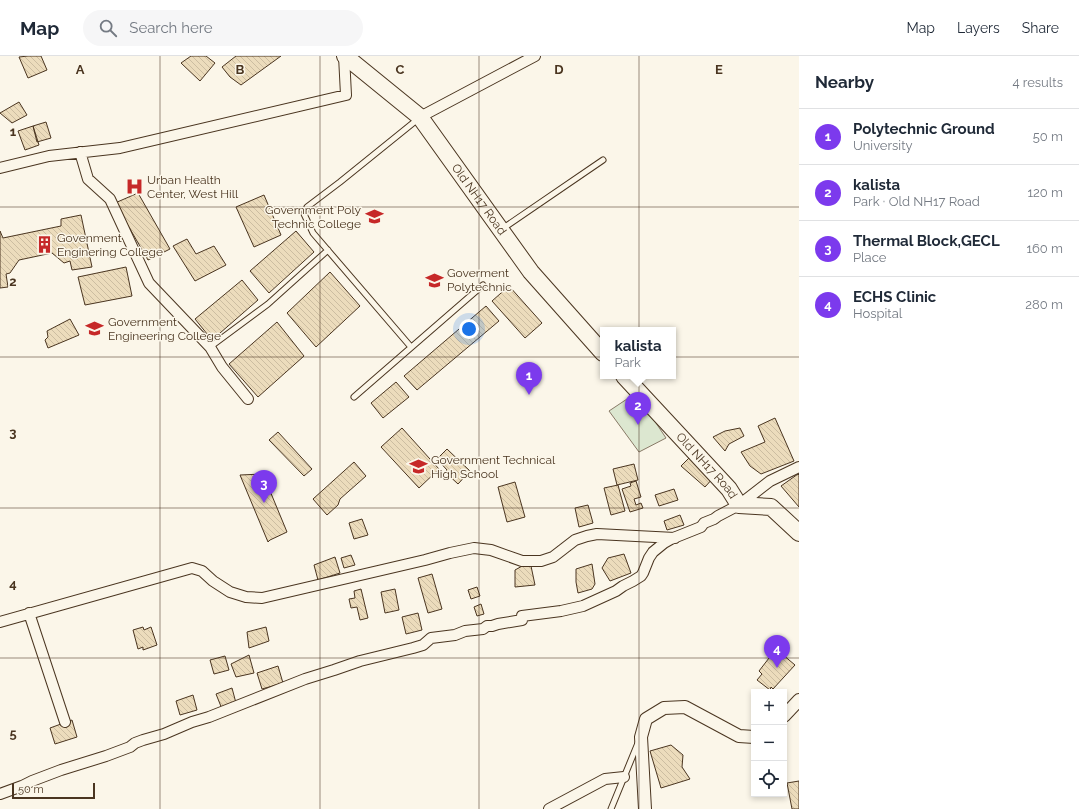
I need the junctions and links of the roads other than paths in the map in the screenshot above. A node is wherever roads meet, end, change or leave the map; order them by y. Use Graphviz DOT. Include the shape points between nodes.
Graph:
graph roads {
  1 [pos="344,56"];
  2 [pos="535,56"];
  3 [pos="420,117"];
  4 [pos="80,152"];
  5 [pos="603,160"];
  6 [pos="0,168"];
  7 [pos="501,229"];
  8 [pos="328,250"];
  9 [pos="483,285"];
  10 [pos="210,347"];
  11 [pos="411,347"];
  12 [pos="600,351"];
  13 [pos="627,379"];
  14 [pos="354,397"];
  15 [pos="248,399"];
  16 [pos="799,467"];
  17 [pos="739,505"];
  18 [pos="799,533"];
  19 [pos="675,538"];
  20 [pos="30,613"];
  21 [pos="0,622"];
  22 [pos="799,700"];
  23 [pos="787,713"];
  24 [pos="65,722"];
  25 [pos="641,737"];
  26 [pos="751,737"];
  27 [pos="624,777"];
  28 [pos="0,794"];
  29 [pos="549,809"];
  30 [pos="611,809"];
  31 [pos="645,809"];
  1 -- 3 [label="main road, Old NH17 Road"];
  1 -- 4 [label="street" via="346,95 120,148"];
  2 -- 3 [label="street"];
  3 -- 7 [label="main road, Old NH17 Road"];
  3 -- 8 [label="lane" via="307,207 304,214 313,233"];
  4 -- 6 [label="street" via="49,156"];
  4 -- 10 [label="street" via="88,179 110,199 149,283"];
  5 -- 7 [label="lane"];
  7 -- 12 [label="main road, Old NH17 Road" via="531,272"];
  8 -- 10 [label="lane" via="268,304"];
  8 -- 11 [label="lane"];
  9 -- 11 [label="lane"];
  10 -- 15 [label="street" via="222,367"];
  11 -- 14 [label="lane"];
  13 -- 17 [label="main road, Old NH17 Road" via="729,489"];
  16 -- 17 [label="street" via="770,481"];
  17 -- 18 [label="main road, Old NH17 Road" via="771,507"];
  17 -- 19 [label="street"];
  19 -- 20 [label="street" via="598,534 576,540 553,558 541,561 522,561 491,550 474,548 262,598 230,592 202,571 192,568"];
  19 -- 28 [label="street" via="653,552 641,576 587,605 522,616 522,620 431,638 423,645 359,661 305,679 130,747 32,780"];
  20 -- 21 [label="street"];
  20 -- 24 [label="street"];
  22 -- 23 [label="street"];
  25 -- 26 [label="street" via="646,719 664,708 685,707 739,736"];
  25 -- 27 [label="lane"];
  25 -- 31 [label="street"];
  27 -- 29 [label="street" via="605,779"];
  27 -- 30 [label="lane"];
}
